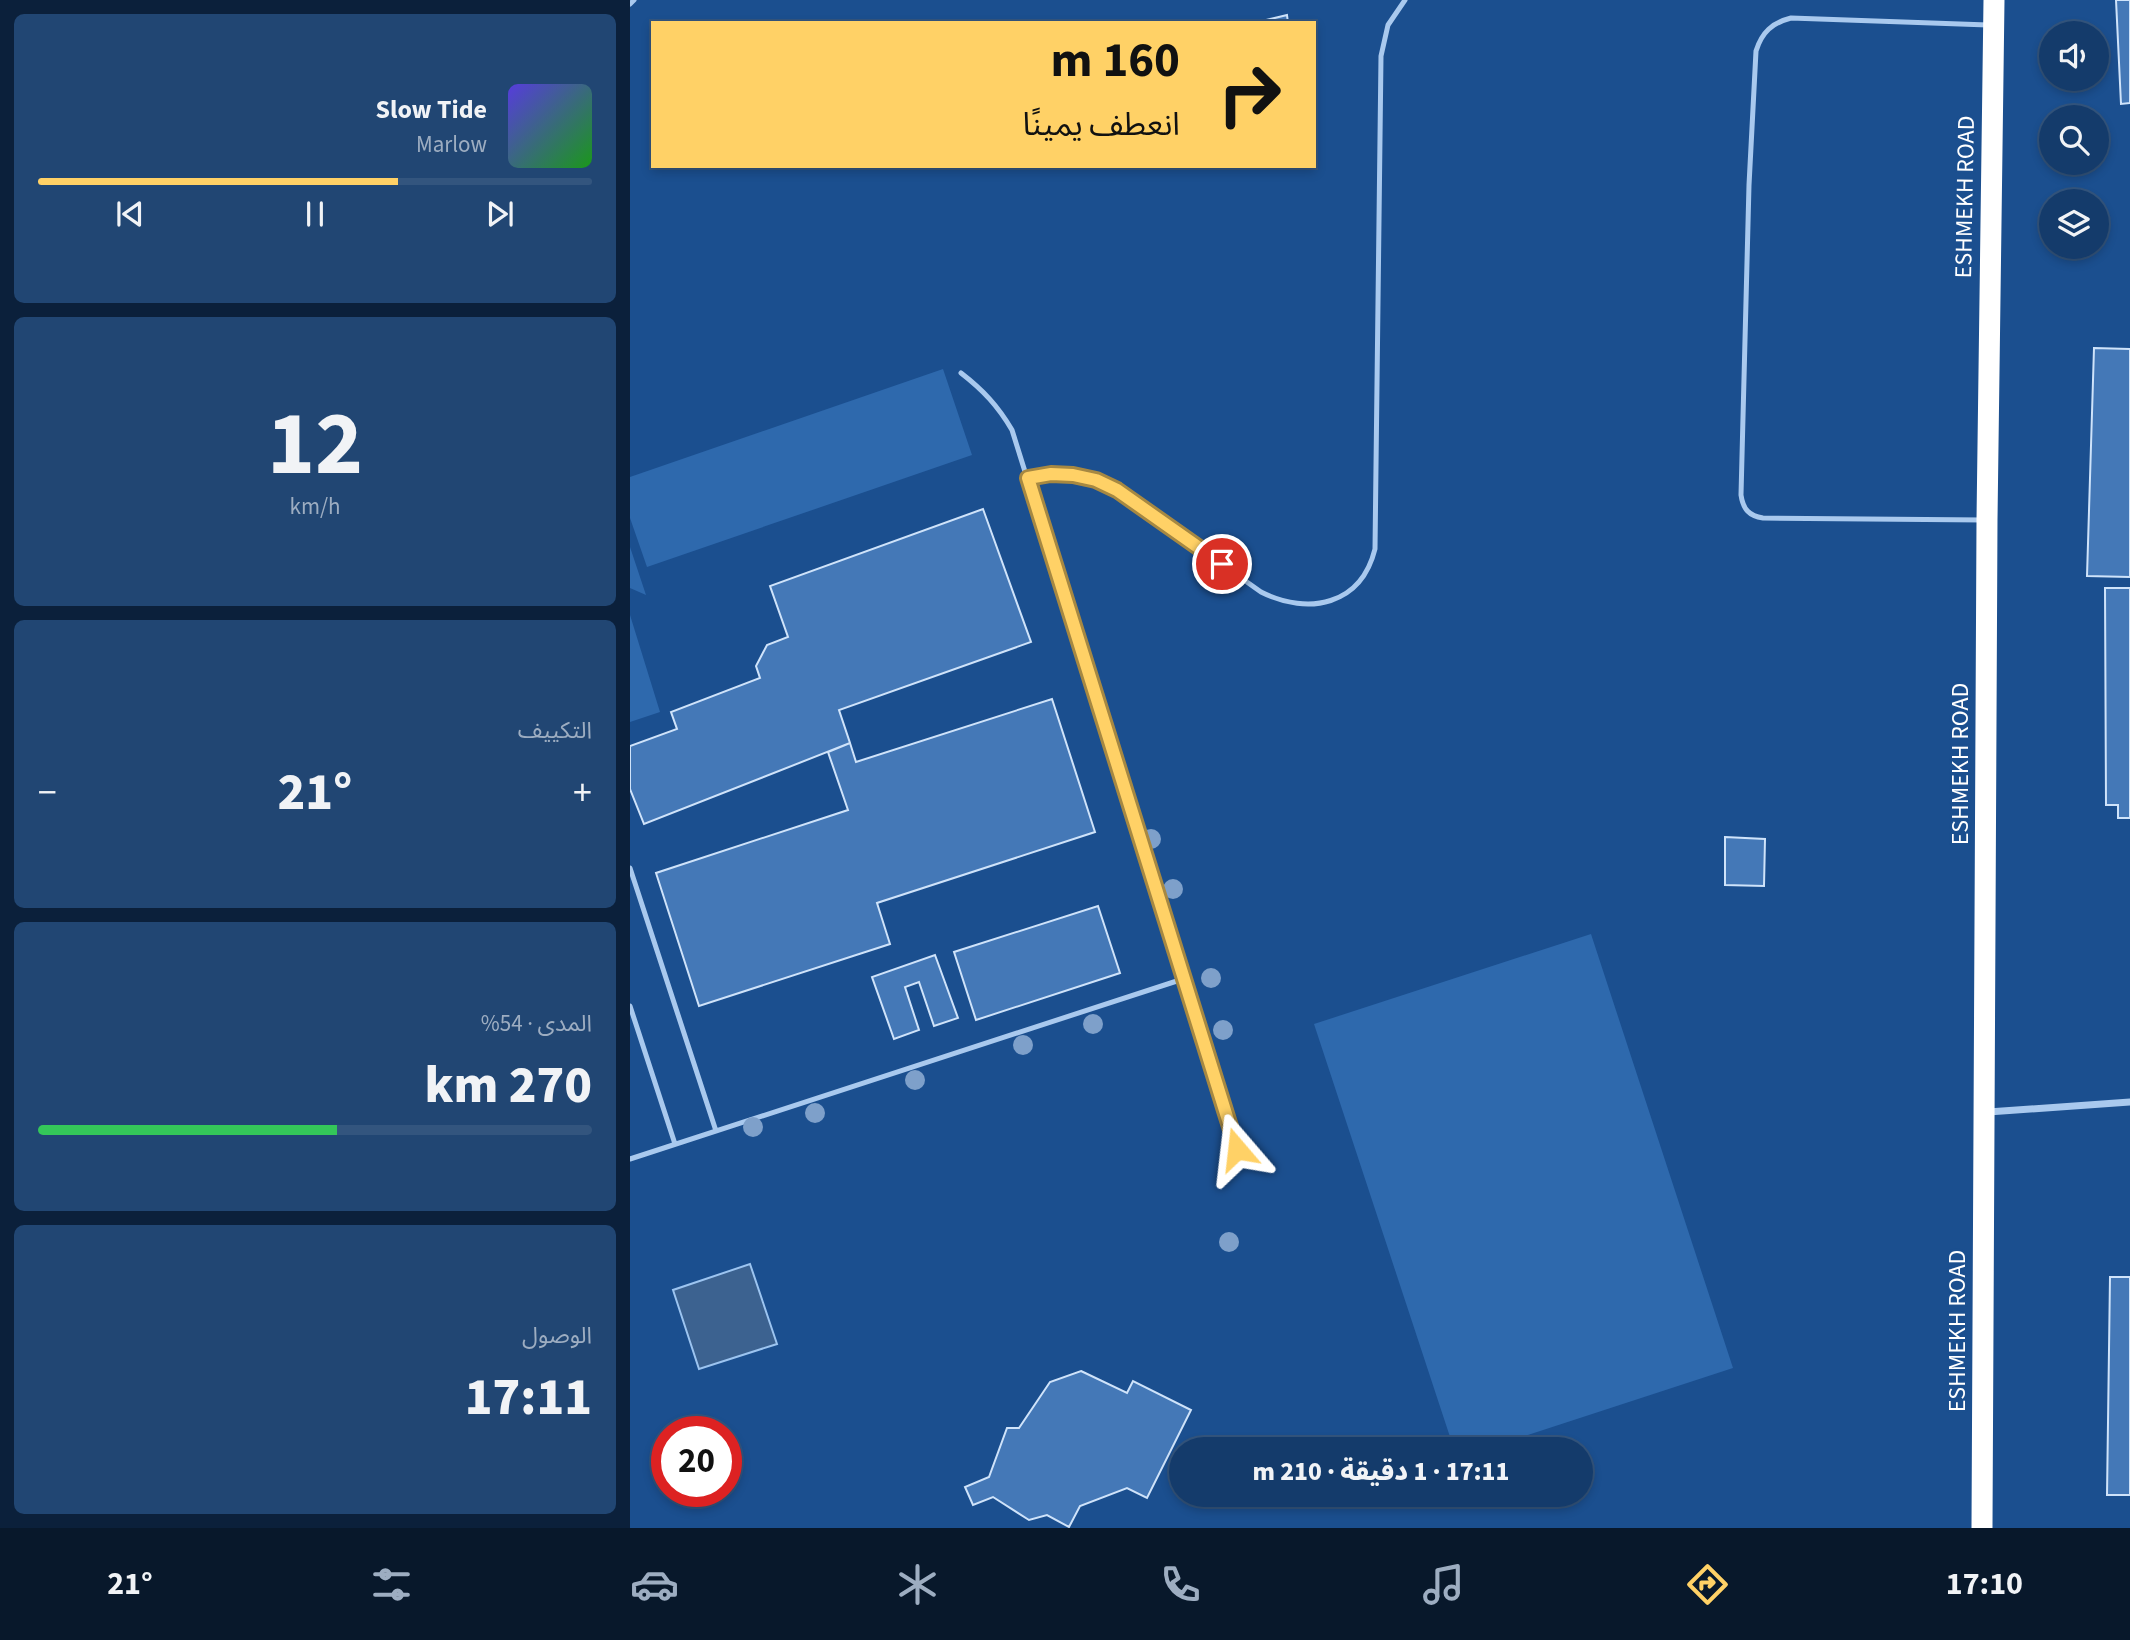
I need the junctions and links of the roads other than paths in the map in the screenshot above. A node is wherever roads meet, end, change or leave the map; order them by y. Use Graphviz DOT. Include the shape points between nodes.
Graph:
graph roads {
  1 [pos="634,0"];
  2 [pos="1405,0"];
  3 [pos="1994,0"];
  4 [pos="630,4"];
  5 [pos="1993,26"];
  6 [pos="961,373"];
  7 [pos="1028,478"];
  8 [pos="1987,520"];
  9 [pos="630,868"];
  10 [pos="1183,979"];
  11 [pos="630,1006"];
  12 [pos="2130,1102"];
  13 [pos="1986,1113"];
  14 [pos="716,1131"];
  15 [pos="675,1144"];
  16 [pos="1237,1149"];
  17 [pos="630,1159"];
  18 [pos="1982,1528"];
  1 -- 4 [label="lane"];
  2 -- 7 [label="lane" via="1388,25 1381,56 1375,549 1371,567 1341,596 1301,606 1280,602 1117,490 1073,475"];
  3 -- 5 [label="highway, ESHMEKH ROAD"];
  5 -- 8 [label="highway, ESHMEKH ROAD"];
  5 -- 8 [label="lane" via="1791,18 1768,29 1760,39 1749,185 1741,495 1746,510 1763,517"];
  6 -- 7 [label="lane" via="999,408 1012,430"];
  7 -- 10 [label="lane"];
  8 -- 13 [label="highway, ESHMEKH ROAD"];
  9 -- 14 [label="lane"];
  10 -- 14 [label="lane"];
  10 -- 16 [label="lane"];
  11 -- 15 [label="lane"];
  12 -- 13 [label="street"];
  13 -- 18 [label="highway, ESHMEKH ROAD"];
  14 -- 15 [label="lane"];
  15 -- 17 [label="lane"];
}
